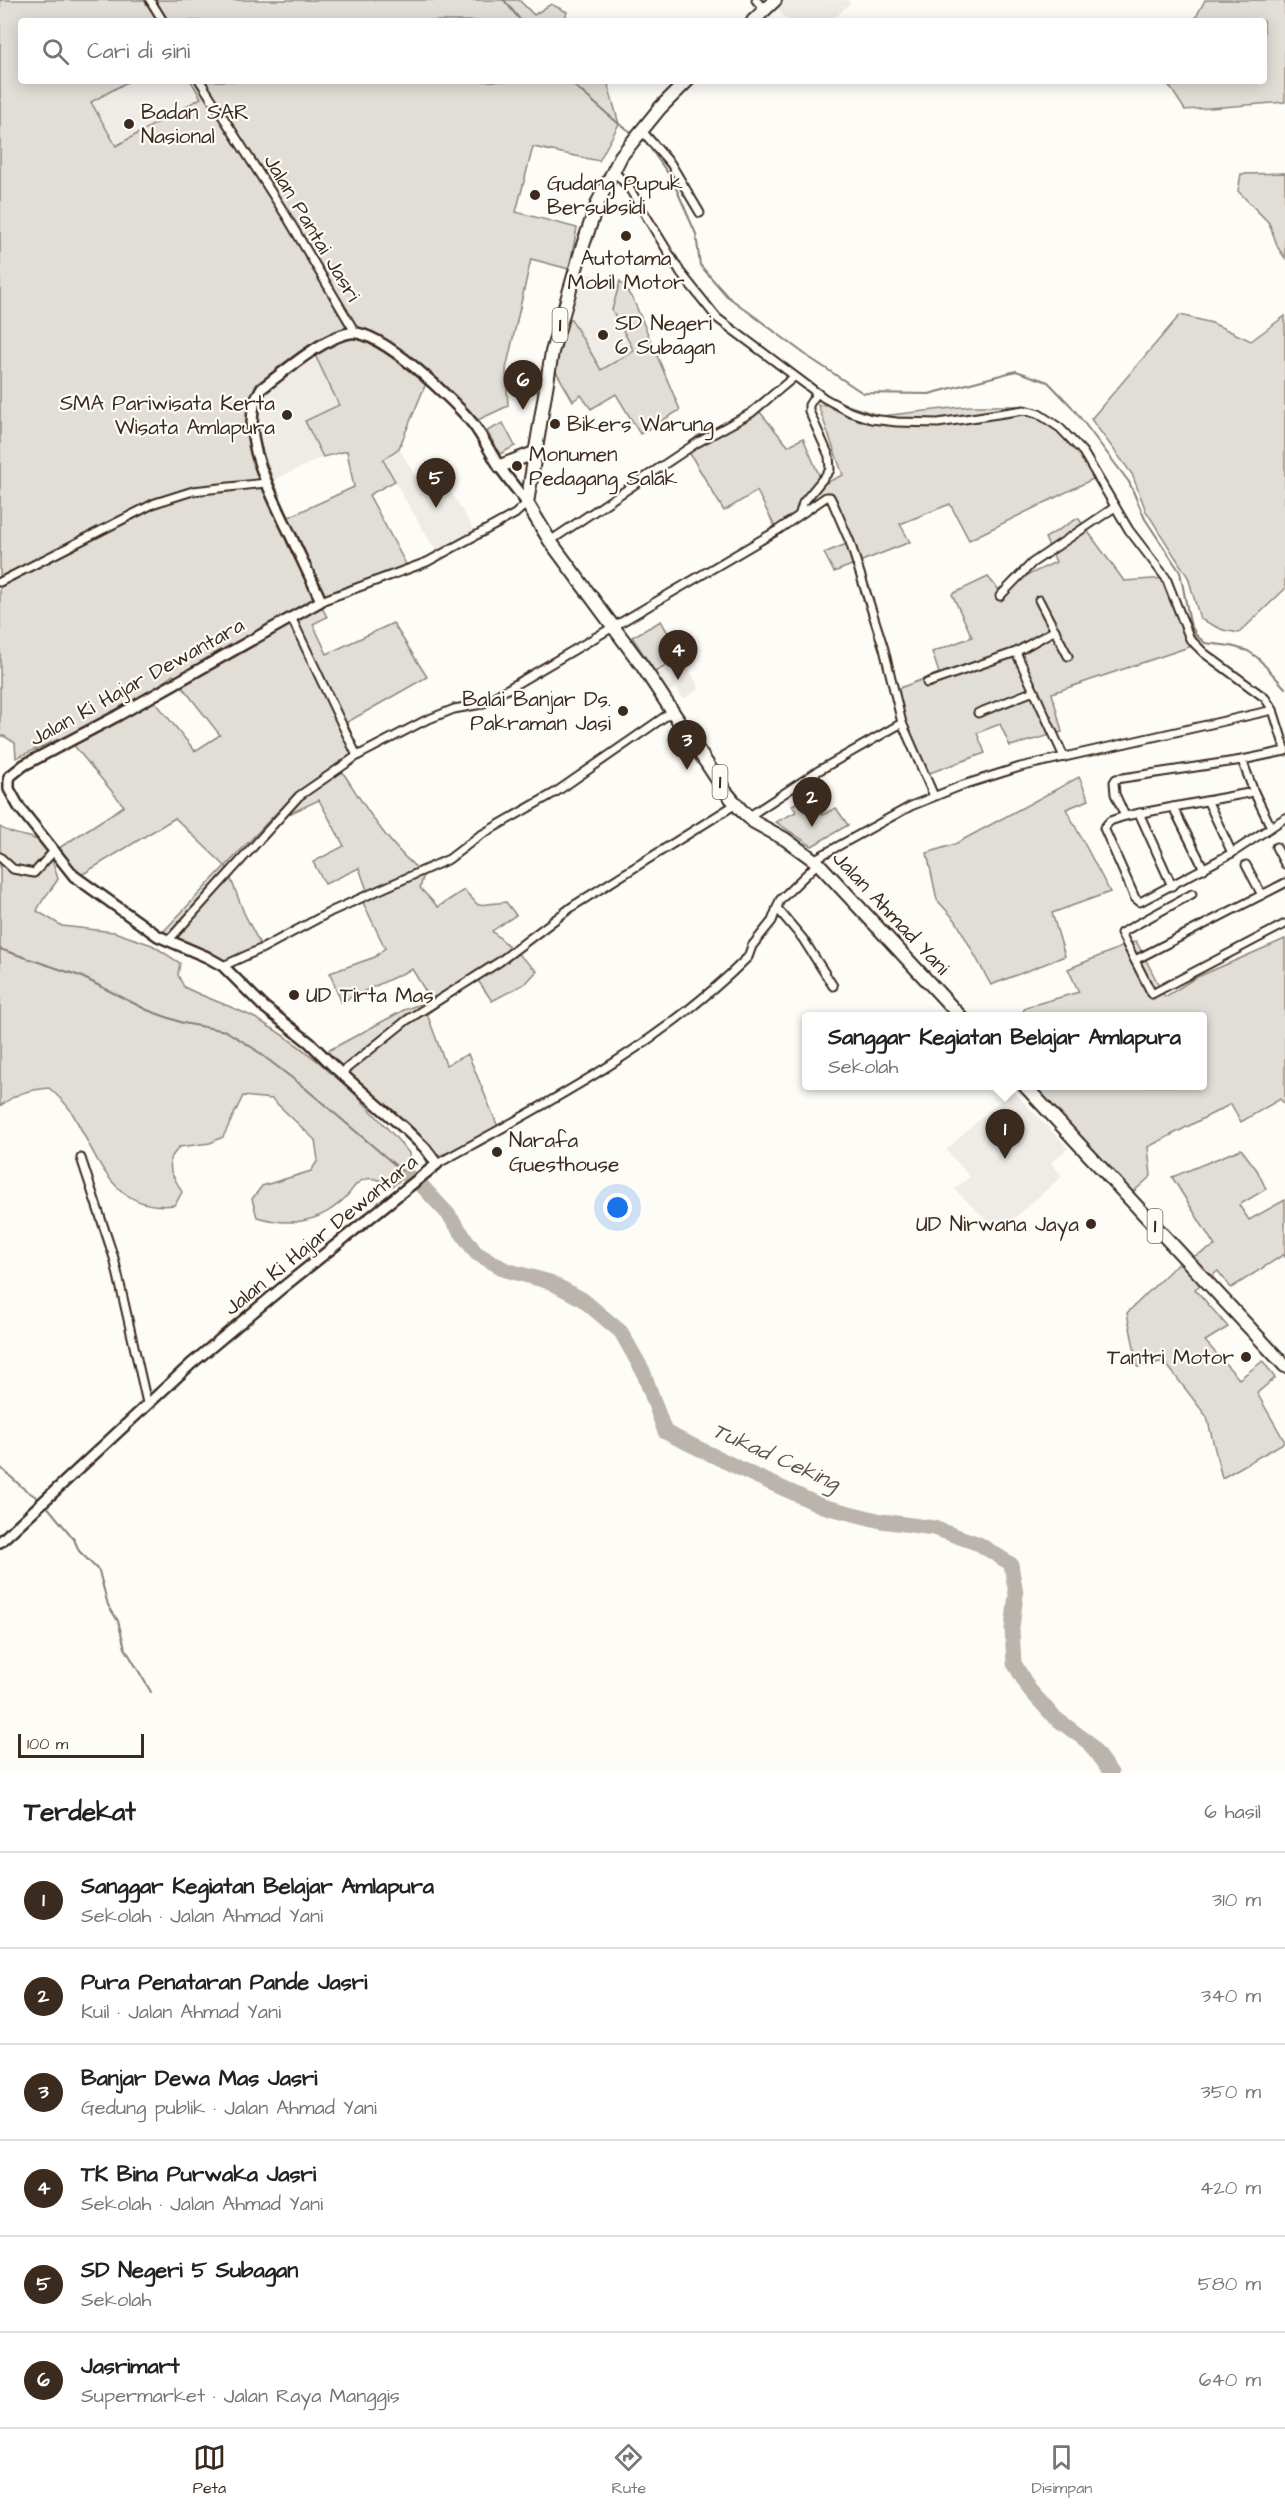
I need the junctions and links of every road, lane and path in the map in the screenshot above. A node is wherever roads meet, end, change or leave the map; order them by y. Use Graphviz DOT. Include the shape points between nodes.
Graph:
graph roads {
  1 [pos="150,0"];
  2 [pos="756,0"];
  3 [pos="776,0"];
  4 [pos="765,9"];
  5 [pos="161,18"];
  6 [pos="756,18"];
  7 [pos="203,84"];
  8 [pos="684,84"];
  9 [pos="641,133"];
  10 [pos="613,171"];
  11 [pos="700,213"];
  12 [pos="355,332"];
  13 [pos="794,377"];
  14 [pos="817,393"];
  15 [pos="534,453"];
  16 [pos="500,466"];
  17 [pos="266,483"];
  18 [pos="527,503"];
  19 [pos="1115,507"];
  20 [pos="800,513"];
  21 [pos="550,541"];
  22 [pos="0,582"];
  23 [pos="1000,596"];
  24 [pos="1040,600"];
  25 [pos="321,601"];
  26 [pos="291,617"];
  27 [pos="614,628"];
  28 [pos="1055,630"];
  29 [pos="1016,652"];
  30 [pos="1068,656"];
  31 [pos="927,683"];
  32 [pos="1034,690"];
  33 [pos="1274,710"];
  34 [pos="673,711"];
  35 [pos="978,713"];
  36 [pos="902,723"];
  37 [pos="1285,749"];
  38 [pos="357,756"];
  39 [pos="1065,758"];
  40 [pos="1242,760"];
  41 [pos="5,779"];
  42 [pos="1254,792"];
  43 [pos="934,796"];
  44 [pos="1208,802"];
  45 [pos="736,804"];
  46 [pos="1173,807"];
  47 [pos="1139,813"];
  48 [pos="1125,816"];
  49 [pos="748,817"];
  50 [pos="1285,818"];
  51 [pos="1271,827"];
  52 [pos="1276,847"];
  53 [pos="54,850"];
  54 [pos="1232,853"];
  55 [pos="0,857"];
  56 [pos="816,861"];
  57 [pos="1285,864"];
  58 [pos="1246,865"];
  59 [pos="1204,869"];
  60 [pos="1285,883"];
  61 [pos="1172,886"];
  62 [pos="1192,894"];
  63 [pos="1262,895"];
  64 [pos="777,908"];
  65 [pos="1285,924"];
  66 [pos="168,941"];
  67 [pos="1135,960"];
  68 [pos="223,966"];
  69 [pos="833,987"];
  70 [pos="955,1012"];
  71 [pos="340,1073"];
  72 [pos="1029,1090"];
  73 [pos="81,1158"];
  74 [pos="437,1164"];
  75 [pos="1285,1366"];
  76 [pos="147,1403"];
  77 [pos="0,1542"];
  1 -- 5 [label="street"];
  2 -- 4 [label="street"];
  3 -- 4 [label="highway"];
  4 -- 6 [label="highway"];
  7 -- 12 [label="street, Jalan Pantai Jasri"];
  8 -- 9 [label="highway, 1"];
  9 -- 10 [label="highway, 1"];
  9 -- 11 [label="street" via="671,164"];
  10 -- 13 [label="street" via="629,188 681,273 717,318"];
  10 -- 15 [label="highway, 1" via="582,248 552,352"];
  12 -- 16 [label="street" via="393,350 434,383 471,421"];
  12 -- 17 [label="street" via="310,353 261,389 253,412 254,441"];
  13 -- 14 [label="street"];
  13 -- 21 [label="street" via="757,409 695,444"];
  14 -- 19 [label="street" via="850,412 897,422 938,423 1006,411 1031,411 1060,428 1083,452"];
  14 -- 20 [label="street" via="809,409 829,456 830,470 803,503"];
  15 -- 16 [label="highway"];
  15 -- 18 [label="highway, 1"];
  16 -- 18 [label="street"];
  17 -- 22 [label="street" via="193,492 155,503"];
  17 -- 25 [label="street"];
  18 -- 21 [label="highway, Jalan Ahmad Yani / 1"];
  18 -- 25 [label="street" via="515,514 427,562"];
  19 -- 23 [label="street" via="1032,563"];
  19 -- 33 [label="street" via="1166,578 1190,639 1265,698"];
  20 -- 27 [label="street"];
  20 -- 36 [label="street" via="826,497 833,503 850,542 884,649"];
  21 -- 27 [label="highway, Jalan Ahmad Yani / 1"];
  24 -- 28 [label="street"];
  25 -- 26 [label="street, Jalan Ki Hajar Dewantara"];
  26 -- 38 [label="street"];
  26 -- 41 [label="street, Jalan Ki Hajar Dewantara"];
  27 -- 34 [label="highway, Jalan Ahmad Yani / 1"];
  27 -- 38 [label="street" via="482,704 445,712"];
  28 -- 29 [label="street"];
  28 -- 30 [label="street"];
  29 -- 31 [label="street"];
  29 -- 32 [label="street"];
  32 -- 35 [label="street"];
  32 -- 39 [label="street"];
  33 -- 37 [label="street"];
  33 -- 39 [label="street"];
  34 -- 45 [label="highway, Jalan Ahmad Yani / 1"];
  34 -- 68 [label="street" via="556,792 479,836 449,859 332,911"];
  36 -- 43 [label="street"];
  36 -- 49 [label="street"];
  37 -- 40 [label="street"];
  38 -- 66 [label="street" via="299,796"];
  39 -- 43 [label="street" via="1020,767"];
  40 -- 42 [label="street"];
  40 -- 48 [label="street" via="1116,779 1114,789"];
  41 -- 53 [label="street, Jalan Ki Hajar Dewantara" via="15,800"];
  42 -- 44 [label="street"];
  42 -- 51 [label="street"];
  43 -- 56 [label="street"];
  44 -- 46 [label="street"];
  44 -- 54 [label="street"];
  45 -- 49 [label="highway, Jalan Ahmad Yani / 1"];
  45 -- 71 [label="street" via="579,902 530,941 429,1004"];
  46 -- 47 [label="street"];
  46 -- 59 [label="street"];
  47 -- 48 [label="street"];
  47 -- 61 [label="street"];
  48 -- 61 [label="street" via="1106,825 1105,831 1138,901"];
  49 -- 56 [label="highway, Jalan Ahmad Yani / 1"];
  50 -- 51 [label="street"];
  51 -- 54 [label="street"];
  52 -- 57 [label="street"];
  53 -- 55 [label="street" via="34,873 13,869"];
  53 -- 66 [label="street, Jalan Ki Hajar Dewantara" via="83,884"];
  54 -- 59 [label="street"];
  56 -- 64 [label="street"];
  56 -- 70 [label="highway, Jalan Ahmad Yani / 1"];
  58 -- 63 [label="street"];
  59 -- 61 [label="street"];
  60 -- 63 [label="street"];
  62 -- 67 [label="street" via="1121,933"];
  63 -- 67 [label="street"];
  64 -- 69 [label="street" via="803,939"];
  64 -- 74 [label="street" via="748,957 664,1027 574,1089"];
  65 -- 67 [label="street" via="1152,994"];
  66 -- 68 [label="street, Jalan Ki Hajar Dewantara"];
  68 -- 71 [label="street, Jalan Ki Hajar Dewantara"];
  71 -- 74 [label="street, Jalan Ki Hajar Dewantara" via="411,1134"];
  72 -- 75 [label="highway, 1"];
  73 -- 76 [label="street" via="114,1258"];
  74 -- 76 [label="street, Jalan Ki Hajar Dewantara"];
  76 -- 77 [label="street, Jalan Ki Hajar Dewantara"];
}
